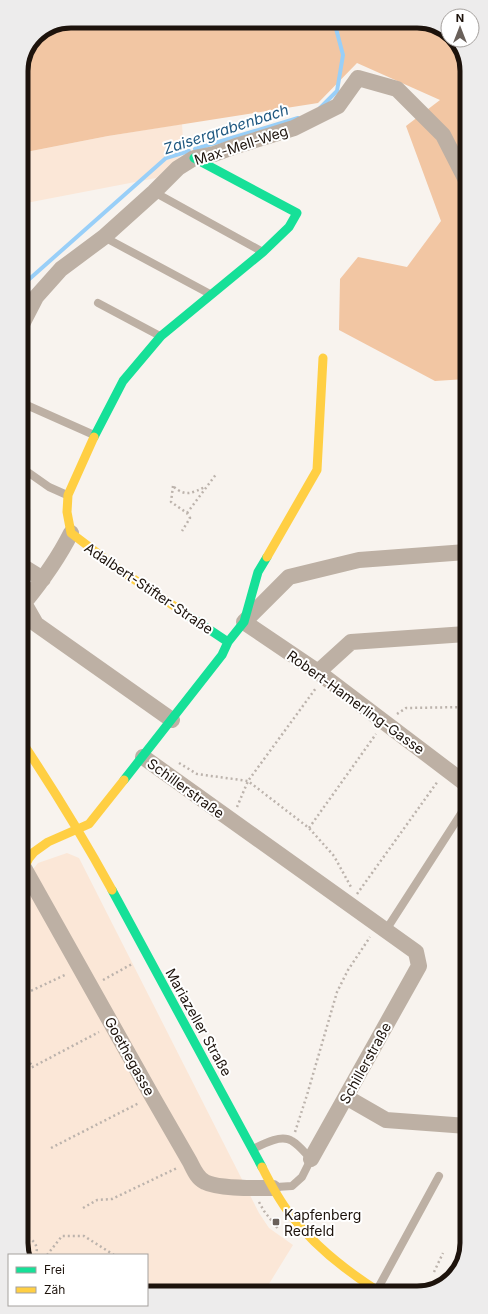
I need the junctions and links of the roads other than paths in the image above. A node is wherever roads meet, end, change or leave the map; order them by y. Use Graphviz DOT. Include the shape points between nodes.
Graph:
graph roads {
  1 [pos="194,158"];
  2 [pos="460,168"];
  3 [pos="154,192"];
  4 [pos="104,237"];
  5 [pos="263,252"];
  6 [pos="211,294"];
  7 [pos="98,304"];
  8 [pos="28,314"];
  9 [pos="161,336"];
  10 [pos="323,358"];
  11 [pos="28,406"];
  12 [pos="95,435"];
  13 [pos="28,472"];
  14 [pos="68,495"];
  15 [pos="71,533"];
  16 [pos="460,552"];
  17 [pos="28,570"];
  18 [pos="43,579"];
  19 [pos="28,598"];
  20 [pos="28,610"];
  21 [pos="244,622"];
  22 [pos="460,634"];
  23 [pos="228,642"];
  24 [pos="321,674"];
  25 [pos="172,720"];
  26 [pos="28,751"];
  27 [pos="143,757"];
  28 [pos="460,780"];
  29 [pos="460,815"];
  30 [pos="78,829"];
  31 [pos="28,860"];
  32 [pos="28,879"];
  33 [pos="382,928"];
  34 [pos="346,1097"];
  35 [pos="460,1125"];
  36 [pos="253,1149"];
  37 [pos="311,1159"];
  38 [pos="439,1176"];
  39 [pos="273,1188"];
  40 [pos="369,1286"];
  41 [pos="380,1286"];
  1 -- 2 [label="street, Max-Mell-Weg" via="294,128 338,106 358,78 397,89 443,135"];
  1 -- 3 [label="street, Max-Mell-Weg" via="178,168"];
  1 -- 5 [label="street, Adalbert-Stifter-Straße" via="297,213 289,227"];
  3 -- 4 [label="street, Max-Mell-Weg"];
  3 -- 5 [label="lane"];
  4 -- 6 [label="lane"];
  4 -- 8 [label="street, Max-Mell-Weg" via="61,269 36,297"];
  5 -- 6 [label="street, Adalbert-Stifter-Straße"];
  6 -- 9 [label="street, Adalbert-Stifter-Straße"];
  7 -- 9 [label="lane"];
  9 -- 12 [label="street, Adalbert-Stifter-Straße" via="123,381"];
  10 -- 21 [label="street, Adalbert-Stifter-Straße" via="317,470 258,572"];
  11 -- 12 [label="lane"];
  12 -- 14 [label="street, Adalbert-Stifter-Straße"];
  13 -- 14 [label="lane" via="48,487"];
  14 -- 15 [label="street, Adalbert-Stifter-Straße" via="67,512"];
  15 -- 18 [label="street, Adalbert-Stifter-Straße"];
  15 -- 23 [label="street, Adalbert-Stifter-Straße" via="117,568"];
  16 -- 21 [label="street" via="359,560 289,577"];
  17 -- 18 [label="street"];
  18 -- 19 [label="street, Adalbert-Stifter-Straße"];
  20 -- 25 [label="street, Adalbert-Stifter-Straße" via="36,624"];
  21 -- 23 [label="street, Adalbert-Stifter-Straße"];
  21 -- 24 [label="street, Robert-Hamerling-Gasse"];
  22 -- 24 [label="street" via="351,642"];
  23 -- 25 [label="street, Adalbert-Stifter-Straße" via="222,655"];
  24 -- 28 [label="street, Robert-Hamerling-Gasse"];
  25 -- 27 [label="street, Adalbert-Stifter-Straße"];
  26 -- 30 [label="street, Mariazeller Straße"];
  27 -- 30 [label="street, Adalbert-Stifter-Straße" via="89,824"];
  27 -- 33 [label="street, Schillerstraße"];
  29 -- 33 [label="lane"];
  30 -- 31 [label="street, Adalbert-Stifter-Straße" via="48,842"];
  30 -- 36 [label="street, Mariazeller Straße"];
  32 -- 39 [label="street, Goethegasse" via="195,1173 204,1182 214,1185"];
  33 -- 34 [label="street, Schillerstraße" via="416,952 419,966"];
  34 -- 35 [label="street" via="386,1120"];
  34 -- 37 [label="street, Schillerstraße"];
  36 -- 37 [label="lane" via="269,1141 292,1140"];
  36 -- 39 [label="street, Mariazeller Straße"];
  37 -- 39 [label="lane, Schillerstraße" via="302,1177 292,1186"];
  38 -- 41 [label="lane"];
  39 -- 40 [label="street, Mariazeller Straße" via="289,1213 308,1235 328,1255"];
}
